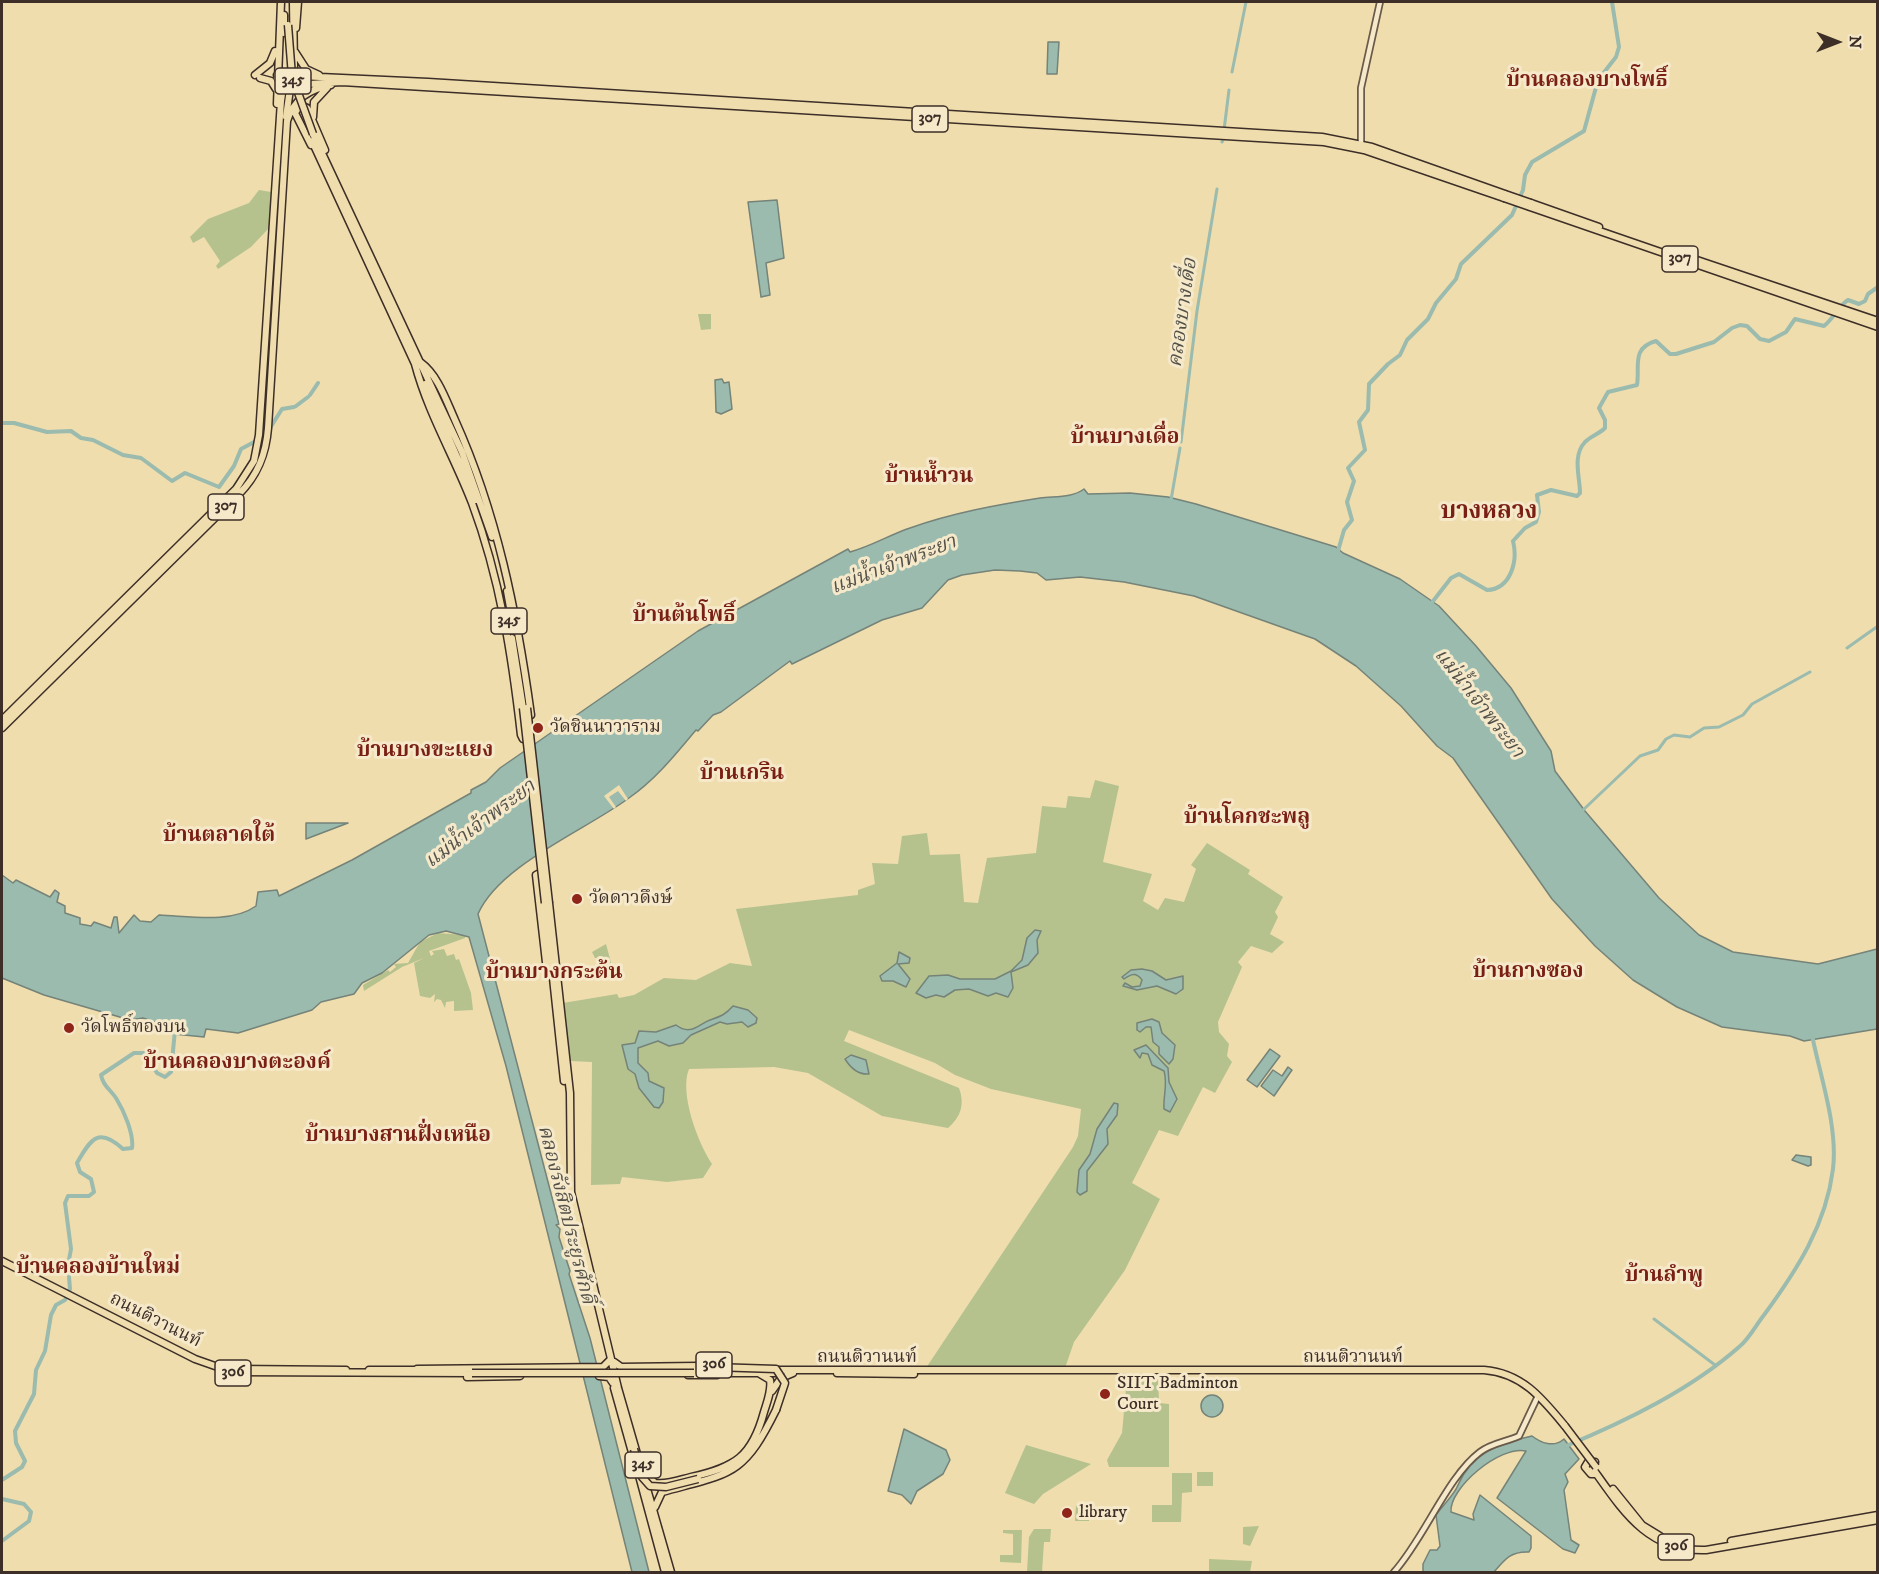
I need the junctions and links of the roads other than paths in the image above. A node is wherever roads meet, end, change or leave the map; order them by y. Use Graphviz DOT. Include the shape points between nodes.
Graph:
graph roads {
  1 [pos="285,2"];
  2 [pos="298,2"];
  3 [pos="1380,2"];
  4 [pos="280,11"];
  5 [pos="280,32"];
  6 [pos="277,49"];
  7 [pos="295,57"];
  8 [pos="280,76"];
  9 [pos="323,77"];
  10 [pos="294,80"];
  11 [pos="315,82"];
  12 [pos="348,83"];
  13 [pos="332,85"];
  14 [pos="579,94"];
  15 [pos="277,96"];
  16 [pos="281,121"];
  17 [pos="314,122"];
  18 [pos="1026,122"];
  19 [pos="303,128"];
  20 [pos="313,137"];
  21 [pos="285,138"];
  22 [pos="1361,143"];
  23 [pos="1445,176"];
  24 [pos="335,191"];
  25 [pos="343,197"];
  26 [pos="385,293"];
  27 [pos="1845,313"];
  28 [pos="1878,321"];
  29 [pos="1878,327"];
  30 [pos="269,335"];
  31 [pos="264,348"];
  32 [pos="272,348"];
  33 [pos="423,373"];
  34 [pos="477,496"];
  35 [pos="491,525"];
  36 [pos="487,535"];
  37 [pos="486,546"];
  38 [pos="129,599"];
  39 [pos="519,633"];
  40 [pos="508,635"];
  41 [pos="518,657"];
  42 [pos="33,693"];
  43 [pos="2,720"];
  44 [pos="2,728"];
  45 [pos="558,1012"];
  46 [pos="2,1258"];
  47 [pos="611,1359"];
  48 [pos="635,1367"];
  49 [pos="554,1368"];
  50 [pos="570,1368"];
  51 [pos="803,1370"];
  52 [pos="693,1371"];
  53 [pos="1336,1371"];
  54 [pos="411,1372"];
  55 [pos="869,1372"];
  56 [pos="750,1373"];
  57 [pos="758,1373"];
  58 [pos="793,1373"];
  59 [pos="554,1376"];
  60 [pos="575,1376"];
  61 [pos="636,1376"];
  62 [pos="613,1383"];
  63 [pos="774,1383"];
  64 [pos="617,1389"];
  65 [pos="1537,1398"];
  66 [pos="1563,1427"];
  67 [pos="642,1463"];
  68 [pos="1596,1471"];
  69 [pos="726,1474"];
  70 [pos="715,1475"];
  71 [pos="658,1484"];
  72 [pos="662,1492"];
  73 [pos="1878,1517"];
  74 [pos="657,1520"];
  75 [pos="1791,1534"];
  76 [pos="665,1572"];
  77 [pos="671,1572"];
  78 [pos="1394,1572"];
  1 -- 4 [label="main road, 345"];
  1 -- 5 [label="main road, 345"];
  1 -- 7 [label="main road"];
  1 -- 20 [label="main road, 345, bridge" via="294,84"];
  2 -- 7 [label="main road"];
  3 -- 22 [label="street" via="1361,88"];
  4 -- 5 [label="main road"];
  4 -- 6 [label="main road, 345"];
  5 -- 6 [label="main road"];
  5 -- 20 [label="main road, 345, bridge" via="291,87"];
  6 -- 7 [label="main road" via="285,64 292,64"];
  6 -- 8 [label="main road, 345"];
  6 -- 15 [label="main road" via="257,76 272,82"];
  7 -- 8 [label="main road" via="290,69"];
  7 -- 9 [label="main road" via="306,69"];
  7 -- 10 [label="main road, 345"];
  8 -- 10 [label="main road, 307"];
  8 -- 15 [label="main road, 307"];
  9 -- 10 [label="main road, 307"];
  9 -- 14 [label="main road, 307"];
  10 -- 11 [label="main road, 307"];
  10 -- 11 [label="main road"];
  10 -- 16 [label="main road, 307"];
  10 -- 16 [label="main road" via="283,89"];
  11 -- 12 [label="main road, 307"];
  12 -- 13 [label="main road"];
  12 -- 14 [label="main road, 307"];
  13 -- 17 [label="main road" via="316,98 312,107"];
  13 -- 21 [label="main road" via="297,101 288,116"];
  14 -- 18 [label="main road, 307"];
  15 -- 16 [label="main road, 307"];
  16 -- 21 [label="main road, 307"];
  16 -- 30 [label="main road, 307"];
  17 -- 19 [label="main road" via="307,108 300,105 295,112"];
  17 -- 25 [label="main road"];
  18 -- 22 [label="main road, 307" via="1310,136"];
  18 -- 23 [label="main road, 307" via="1341,144"];
  19 -- 21 [label="main road" via="291,123"];
  19 -- 24 [label="main road"];
  20 -- 24 [label="main road, 345"];
  20 -- 25 [label="main road, 345"];
  21 -- 30 [label="main road, 307"];
  22 -- 23 [label="main road, 307"];
  23 -- 27 [label="main road, 307, bridge"];
  24 -- 26 [label="main road, 345"];
  25 -- 26 [label="main road, 345"];
  26 -- 33 [label="main road, 345"];
  27 -- 28 [label="main road, 307"];
  27 -- 29 [label="main road, 307"];
  30 -- 31 [label="main road, 307"];
  30 -- 32 [label="main road, 307"];
  31 -- 32 [label="main road"];
  31 -- 38 [label="main road, 307" via="258,443 249,471"];
  32 -- 38 [label="main road, 307" via="267,437 257,471 245,489"];
  33 -- 34 [label="main road, 345"];
  33 -- 34 [label="main road" via="446,399 470,453"];
  34 -- 35 [label="main road, 345"];
  34 -- 36 [label="main road, 345"];
  34 -- 37 [label="main road"];
  35 -- 39 [label="main road"];
  35 -- 41 [label="main road, 345"];
  36 -- 37 [label="main road"];
  36 -- 41 [label="main road, 345"];
  37 -- 40 [label="main road"];
  38 -- 42 [label="main road, 307"];
  39 -- 40 [label="main road" via="533,734 526,740 520,735"];
  39 -- 41 [label="main road"];
  40 -- 41 [label="main road"];
  41 -- 45 [label="main road, 345, bridge"];
  42 -- 43 [label="main road, 307"];
  42 -- 44 [label="main road, 307"];
  45 -- 45 [label="main road" via="548,973 536,875 542,870 549,874 560,975"];
  45 -- 47 [label="main road, 345" via="566,1095 567,1190"];
  46 -- 54 [label="main road, ถนนติวานนท์ / 306" via="218,1365 251,1370"];
  47 -- 48 [label="main road, ถนนติวานนท์ / 306" via="619,1367"];
  47 -- 50 [label="main road, ถนนติวานนท์ / 306" via="600,1367"];
  47 -- 62 [label="main road, 345"];
  47 -- 64 [label="main road, 345"];
  48 -- 51 [label="main road, ถนนติวานนท์ / 306" via="753,1365"];
  48 -- 61 [label="main road"];
  49 -- 50 [label="main road, ถนนติวานนท์ / 306"];
  49 -- 54 [label="main road, ถนนติวานนท์ / 306"];
  49 -- 59 [label="main road" via="550,1372"];
  50 -- 60 [label="main road"];
  51 -- 52 [label="main road, ถนนติวานนท์ / 306"];
  51 -- 55 [label="main road, ถนนติวานนท์ / 306"];
  52 -- 54 [label="main road, ถนนติวานนท์ / 306, bridge"];
  52 -- 56 [label="main road, ถนนติวานนท์ / 306"];
  52 -- 69 [label="main road, bridge" via="713,1367 776,1370 785,1383 755,1450"];
  53 -- 55 [label="main road, ถนนติวานนท์ / 306"];
  53 -- 65 [label="main road, ถนนติวานนท์ / 306" via="1487,1374 1516,1383"];
  53 -- 66 [label="main road, ถนนติวานนท์ / 306" via="1497,1371 1532,1388"];
  54 -- 59 [label="main road, ถนนติวานนท์ / 306" via="430,1377"];
  55 -- 58 [label="main road, ถนนติวานนท์ / 306"];
  56 -- 57 [label="main road, ถนนติวานนท์ / 306"];
  56 -- 61 [label="main road, ถนนติวานนท์ / 306"];
  57 -- 58 [label="main road, ถนนติวานนท์ / 306"];
  57 -- 63 [label="main road"];
  58 -- 63 [label="main road"];
  59 -- 60 [label="main road, ถนนติวานนท์ / 306"];
  60 -- 62 [label="main road, ถนนติวานนท์ / 306, bridge" via="609,1377"];
  61 -- 64 [label="main road" via="621,1377"];
  62 -- 64 [label="main road, 345"];
  63 -- 70 [label="main road" via="761,1433 753,1448 737,1464"];
  63 -- 71 [label="main road" via="758,1432 740,1459 722,1469"];
  64 -- 67 [label="main road, 345"];
  64 -- 70 [label="main road, bridge" via="642,1477 650,1486 666,1487"];
  64 -- 76 [label="main road, 345"];
  65 -- 66 [label="main road, ถนนติวานนท์ / 306"];
  65 -- 78 [label="street" via="1519,1436 1486,1448 1470,1460"];
  66 -- 68 [label="main road, ถนนติวานนท์ / 306, bridge"];
  67 -- 71 [label="main road" via="649,1479"];
  67 -- 74 [label="main road, 345"];
  68 -- 73 [label="main road, ถนนติวานนท์ / 306" via="1642,1525 1686,1546"];
  68 -- 75 [label="main road, ถนนติวานนท์ / 306" via="1640,1529 1679,1548 1706,1550"];
  69 -- 70 [label="main road"];
  69 -- 72 [label="main road"];
  71 -- 72 [label="main road" via="654,1490"];
  72 -- 74 [label="main road" via="656,1503"];
  73 -- 75 [label="main road, ถนนติวานนท์ / 306"];
  73 -- 75 [label="main road, 306"];
  74 -- 77 [label="main road, 345"];
}
